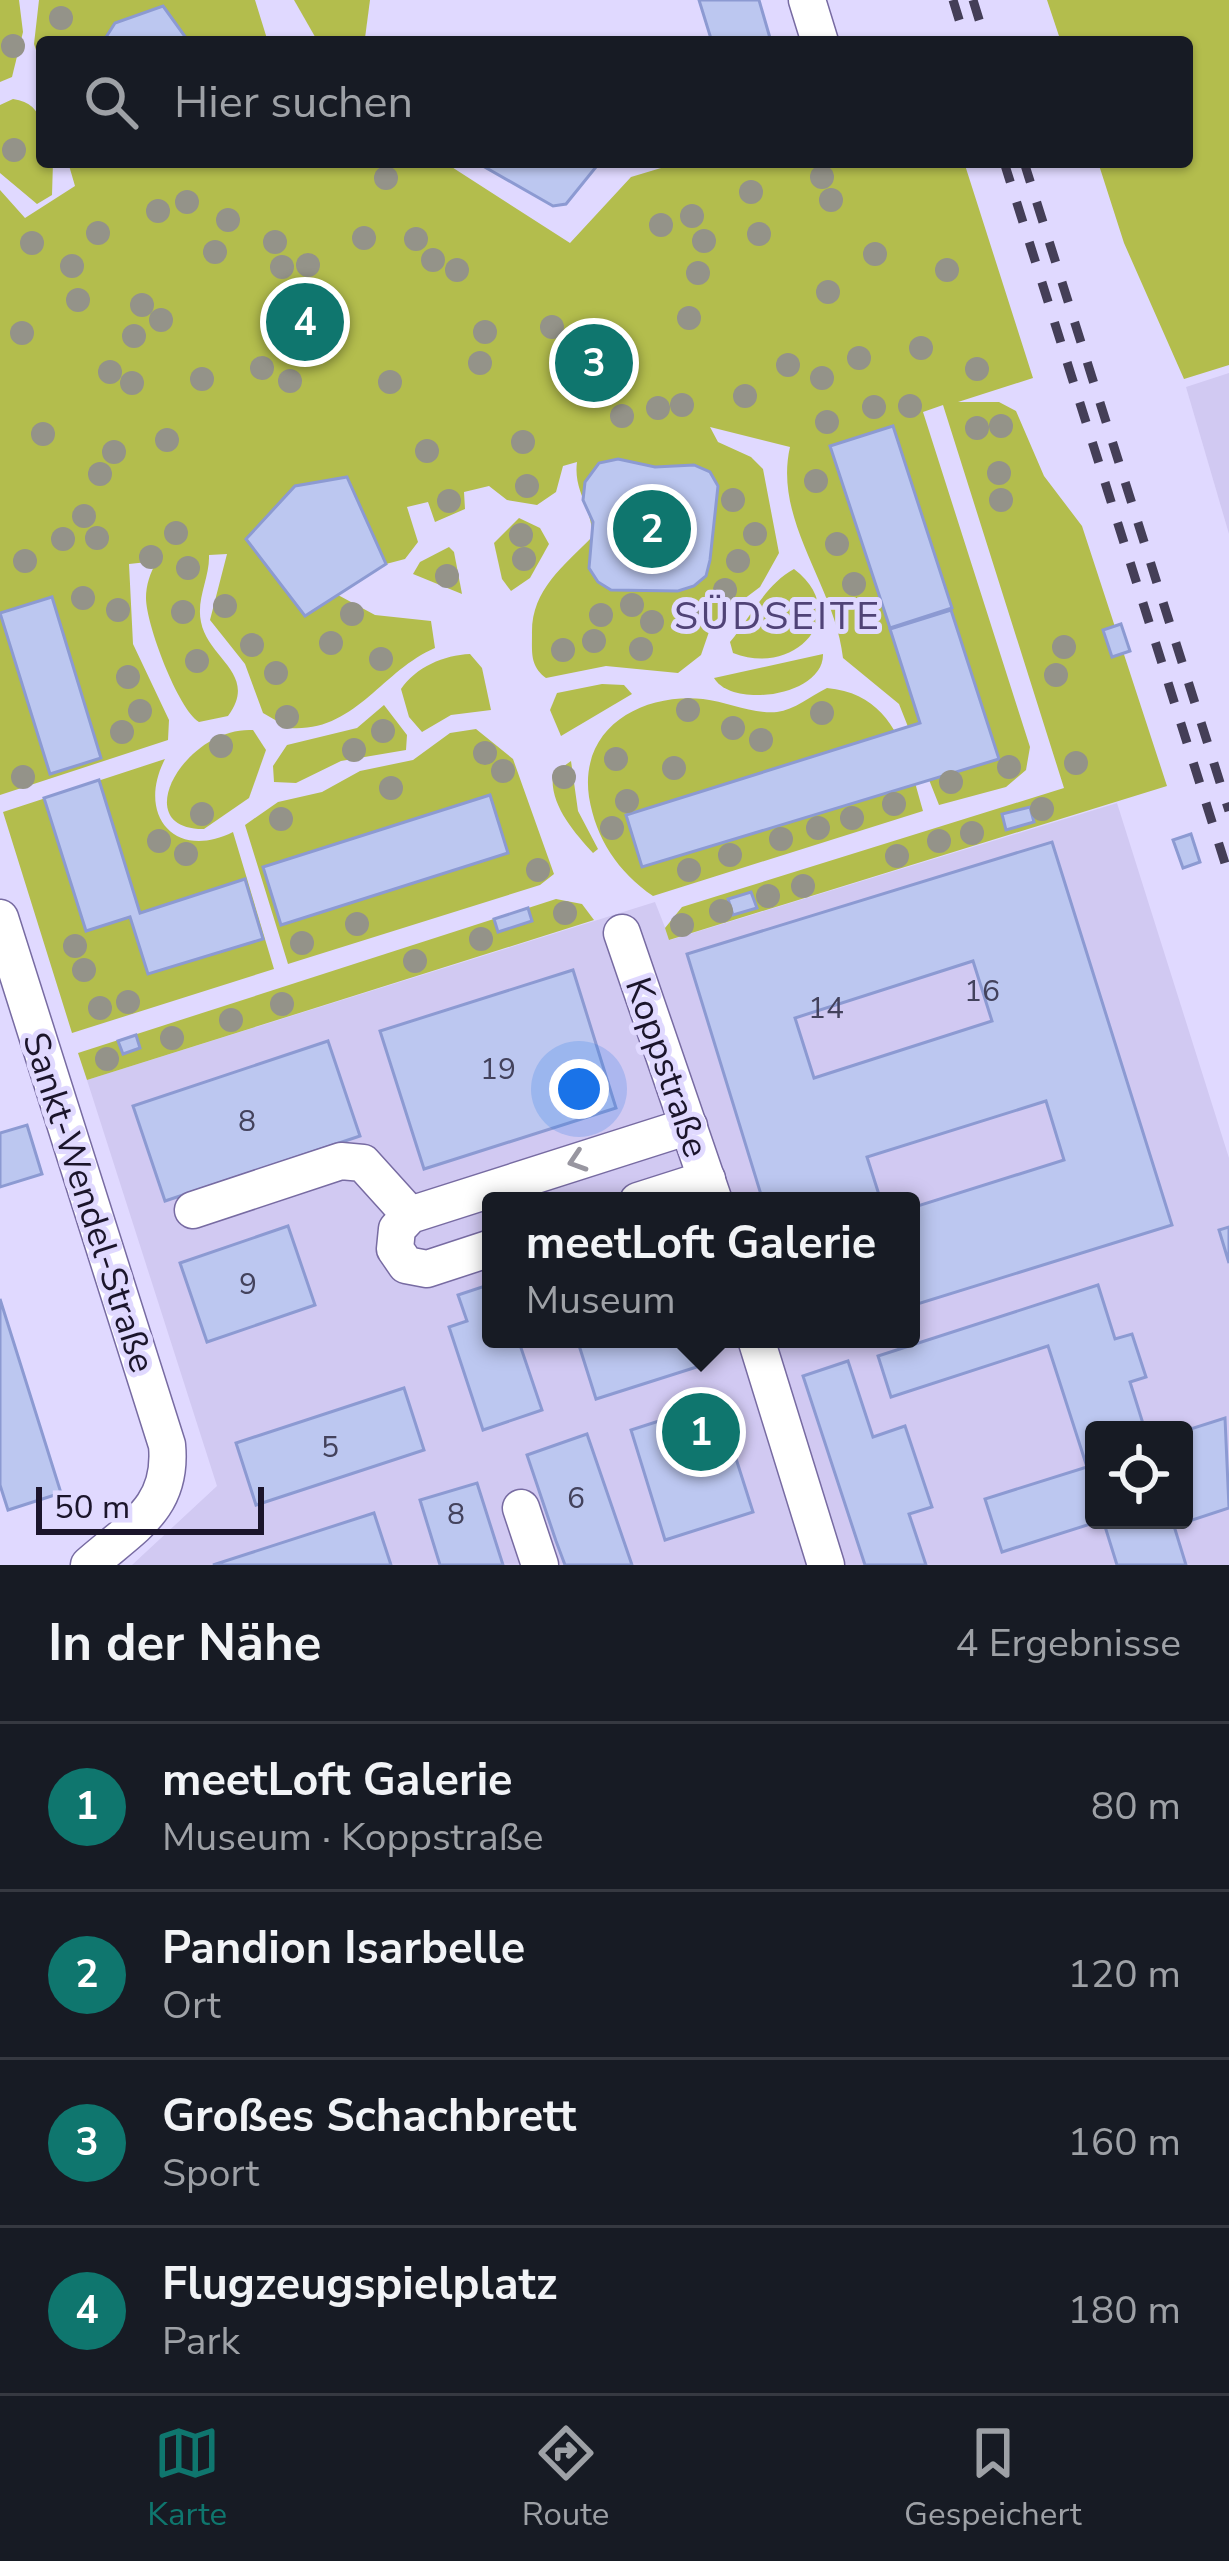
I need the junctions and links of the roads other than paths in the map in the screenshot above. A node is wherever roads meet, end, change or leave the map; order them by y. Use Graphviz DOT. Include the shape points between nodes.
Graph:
graph roads {
  1 [pos="807,0"];
  2 [pos="818,36"];
  3 [pos="0,918"];
  4 [pos="622,933"];
  5 [pos="688,1126"];
  6 [pos="710,1190"];
  7 [pos="193,1210"];
  8 [pos="410,1215"];
  9 [pos="482,1251"];
  10 [pos="759,1348"];
  11 [pos="521,1508"];
  12 [pos="89,1565"];
  13 [pos="540,1565"];
  14 [pos="826,1565"];
  1 -- 2 [label="street"];
  3 -- 12 [label="street, Sankt-Wendel-Straße" via="167,1445 167,1487"];
  4 -- 5 [label="street, Koppstraße"];
  5 -- 6 [label="street, Koppstraße"];
  5 -- 8 [label="street, one-way"];
  7 -- 8 [label="street" via="341,1161 363,1163"];
  8 -- 9 [label="street" via="394,1249 406,1265 428,1269"];
  10 -- 14 [label="street"];
  11 -- 13 [label="street"];
}
